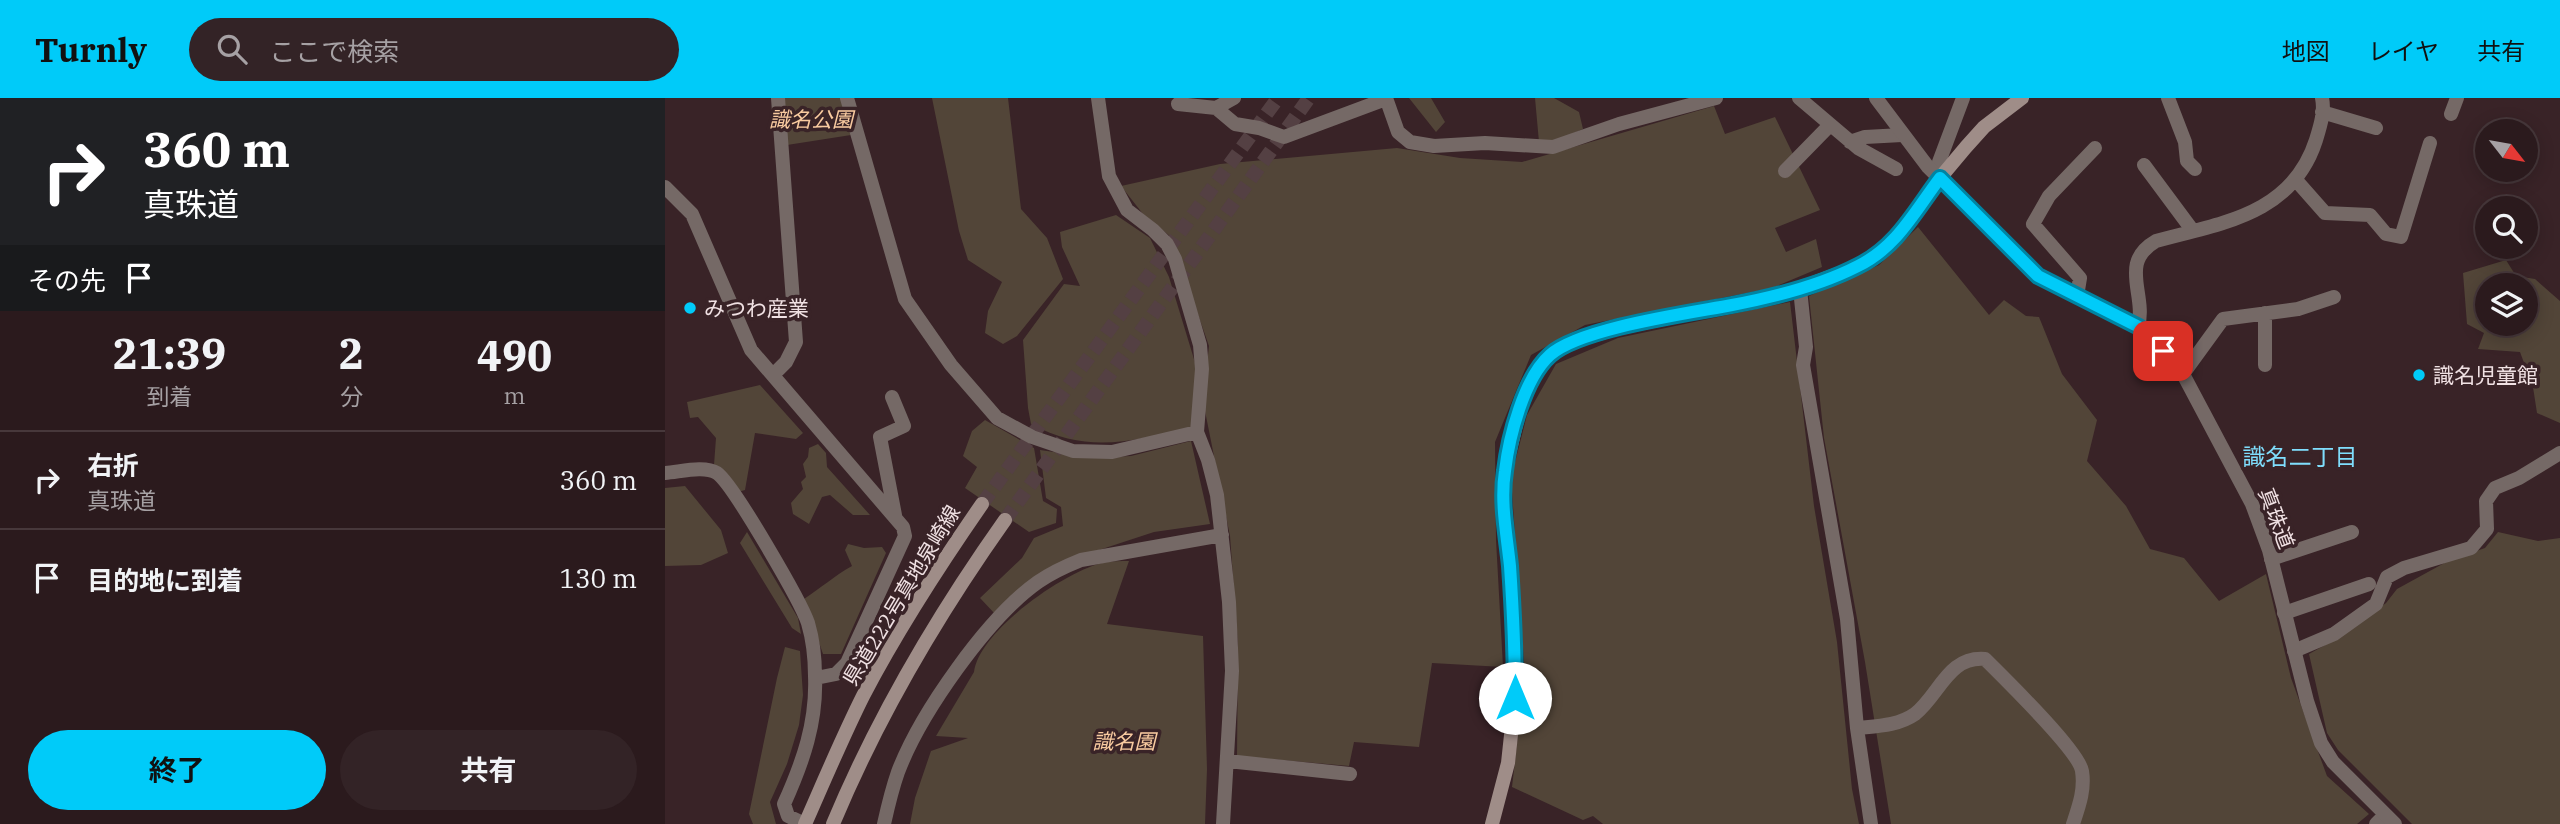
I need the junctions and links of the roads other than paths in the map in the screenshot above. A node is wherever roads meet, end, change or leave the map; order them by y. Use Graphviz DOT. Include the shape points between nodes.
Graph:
graph roads {
  1 [pos="778,98"];
  2 [pos="847,98"];
  3 [pos="1098,98"];
  4 [pos="1234,98"];
  5 [pos="1716,98"];
  6 [pos="1799,98"];
  7 [pos="1876,98"];
  8 [pos="1963,98"];
  9 [pos="2022,98"];
  10 [pos="2168,98"];
  11 [pos="2457,98"];
  12 [pos="1386,99"];
  13 [pos="1178,104"];
  14 [pos="2322,105"];
  15 [pos="1216,108"];
  16 [pos="2451,114"];
  17 [pos="1829,125"];
  18 [pos="2376,128"];
  19 [pos="1902,135"];
  20 [pos="1850,142"];
  21 [pos="2430,143"];
  22 [pos="2095,148"];
  23 [pos="2144,165"];
  24 [pos="1896,169"];
  25 [pos="2195,169"];
  26 [pos="1785,171"];
  27 [pos="1940,178"];
  28 [pos="2295,179"];
  29 [pos="665,187"];
  30 [pos="2193,231"];
  31 [pos="1800,289"];
  32 [pos="2077,296"];
  33 [pos="2334,298"];
  34 [pos="2265,313"];
  35 [pos="2139,327"];
  36 [pos="2265,365"];
  37 [pos="2183,374"];
  38 [pos="773,375"];
  39 [pos="892,397"];
  40 [pos="1197,432"];
  41 [pos="2560,453"];
  42 [pos="665,473"];
  43 [pos="982,504"];
  44 [pos="895,516"];
  45 [pos="1005,520"];
  46 [pos="2352,531"];
  47 [pos="1222,535"];
  48 [pos="2271,559"];
  49 [pos="2369,584"];
  50 [pos="2284,612"];
  51 [pos="2294,652"];
  52 [pos="816,678"];
  53 [pos="1857,728"];
  54 [pos="1228,761"];
  55 [pos="1350,774"];
  56 [pos="2392,823"];
  57 [pos="805,824"];
  58 [pos="833,824"];
  59 [pos="884,824"];
  60 [pos="1223,824"];
  61 [pos="1492,824"];
  62 [pos="1871,824"];
  63 [pos="2073,824"];
  64 [pos="2376,824"];
  1 -- 38 [label="street" via="796,342"];
  2 -- 40 [label="street" via="905,299 951,365 997,418 1073,451 1112,452"];
  3 -- 40 [label="street" via="1109,176 1131,215 1160,235 1175,259 1201,352"];
  4 -- 15 [label="street"];
  5 -- 12 [label="street" via="1553,147 1410,142 1398,132"];
  6 -- 17 [label="street"];
  7 -- 19 [label="street, 真珠道"];
  8 -- 27 [label="street" via="1939,162"];
  9 -- 27 [label="main road" via="1984,127"];
  10 -- 25 [label="street" via="2185,142 2187,161"];
  11 -- 16 [label="street"];
  12 -- 15 [label="street" via="1284,137 1235,124"];
  13 -- 15 [label="street"];
  14 -- 18 [label="street"];
  14 -- 28 [label="street" via="2313,146"];
  17 -- 20 [label="street"];
  17 -- 26 [label="street"];
  19 -- 20 [label="street"];
  19 -- 27 [label="street, 真珠道"];
  20 -- 24 [label="street"];
  21 -- 28 [label="street" via="2401,237 2386,234 2369,215 2325,213"];
  22 -- 32 [label="street" via="2049,196 2033,225 2080,278"];
  23 -- 30 [label="street"];
  27 -- 31 [label="main road" via="1886,247 1859,266"];
  27 -- 32 [label="street, 真珠道" via="2038,276"];
  28 -- 30 [label="street" via="2265,206"];
  29 -- 38 [label="street" via="692,214 751,350"];
  30 -- 35 [label="street" via="2156,241 2139,258 2134,271 2142,316"];
  31 -- 53 [label="street" via="1806,347 1803,365 1847,620"];
  31 -- 61 [label="main road" via="1578,340 1550,354 1528,382 1505,470 1515,698 1508,763"];
  32 -- 35 [label="street, 真珠道"];
  33 -- 34 [label="street"];
  34 -- 36 [label="street"];
  34 -- 37 [label="street" via="2223,319"];
  35 -- 37 [label="street, 真珠道"];
  37 -- 48 [label="street, 真珠道" via="2252,504"];
  38 -- 44 [label="street"];
  39 -- 44 [label="street" via="904,426 880,437"];
  40 -- 47 [label="street" via="1209,460"];
  41 -- 51 [label="street" via="2495,488 2486,501 2487,528 2471,548 2387,577 2376,604 2334,634"];
  42 -- 52 [label="street" via="703,470 719,475 801,609 812,639"];
  43 -- 57 [label="main road, 県道222号真地泉崎線" via="882,662"];
  44 -- 52 [label="street" via="905,536 847,663 836,674"];
  45 -- 58 [label="main road, 県道222号真地泉崎線" via="913,660"];
  46 -- 48 [label="street"];
  47 -- 54 [label="street" via="1231,671"];
  47 -- 59 [label="street" via="1081,560 1036,583 998,619 926,715 898,771"];
  48 -- 50 [label="street, 真珠道"];
  49 -- 50 [label="street"];
  50 -- 51 [label="street, 真珠道"];
  51 -- 56 [label="street, 真珠道" via="2321,743 2333,762"];
  52 -- 57 [label="street" via="811,732 784,804 789,816"];
  53 -- 62 [label="street"];
  53 -- 63 [label="street" via="1894,724 1915,714 1956,667 1971,658 1985,659 2082,767 2084,793"];
  54 -- 55 [label="street"];
  54 -- 60 [label="street"];
  56 -- 64 [label="street"];
}
